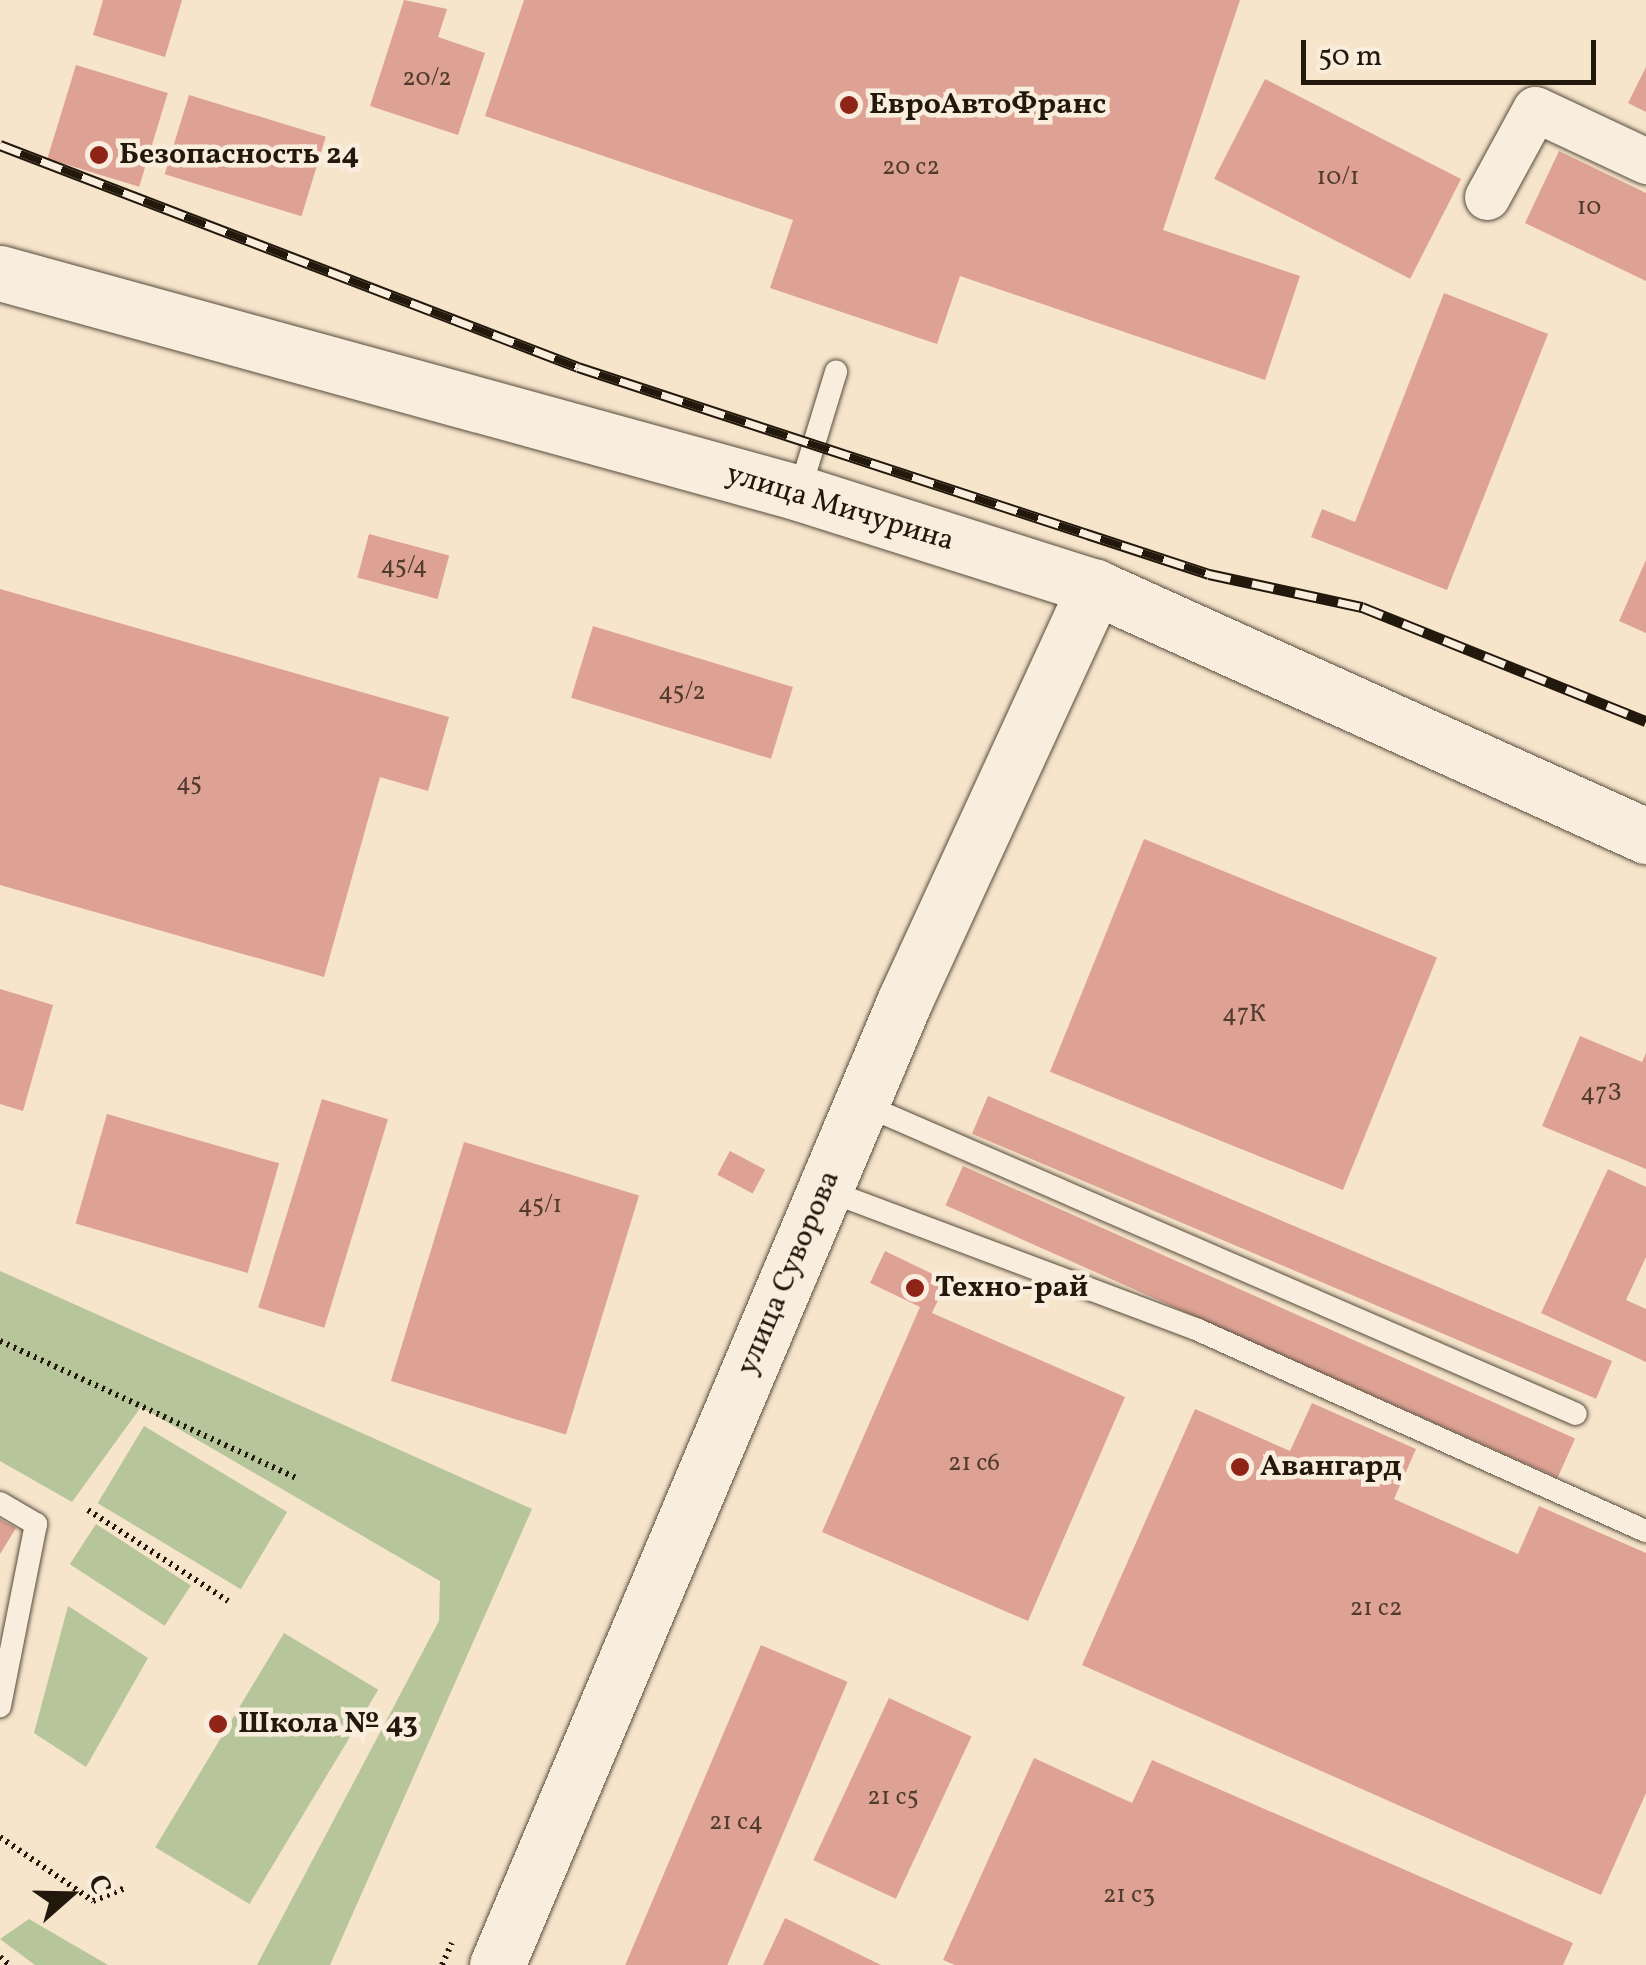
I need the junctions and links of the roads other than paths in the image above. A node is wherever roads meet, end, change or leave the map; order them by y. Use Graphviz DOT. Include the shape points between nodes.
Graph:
graph roads {
  1 [pos="1646,160"];
  2 [pos="1486,197"];
  3 [pos="0,273"];
  4 [pos="836,372"];
  5 [pos="799,493"];
  6 [pos="1095,588"];
  7 [pos="1646,836"];
  8 [pos="862,1104"];
  9 [pos="826,1190"];
  10 [pos="1576,1414"];
  11 [pos="0,1503"];
  12 [pos="1646,1532"];
  13 [pos="0,1706"];
  14 [pos="497,1965"];
  1 -- 2 [label="street" via="1535,109"];
  3 -- 5 [label="main road, улица Мичурина"];
  4 -- 5 [label="lane"];
  5 -- 6 [label="main road, улица Мичурина"];
  6 -- 7 [label="main road, улица Мичурина"];
  6 -- 8 [label="main road, улица Суворова"];
  8 -- 9 [label="main road, улица Суворова"];
  8 -- 10 [label="lane"];
  9 -- 12 [label="lane" via="1196,1329"];
  9 -- 14 [label="main road, улица Суворова"];
  11 -- 13 [label="lane" via="36,1524"];
}
